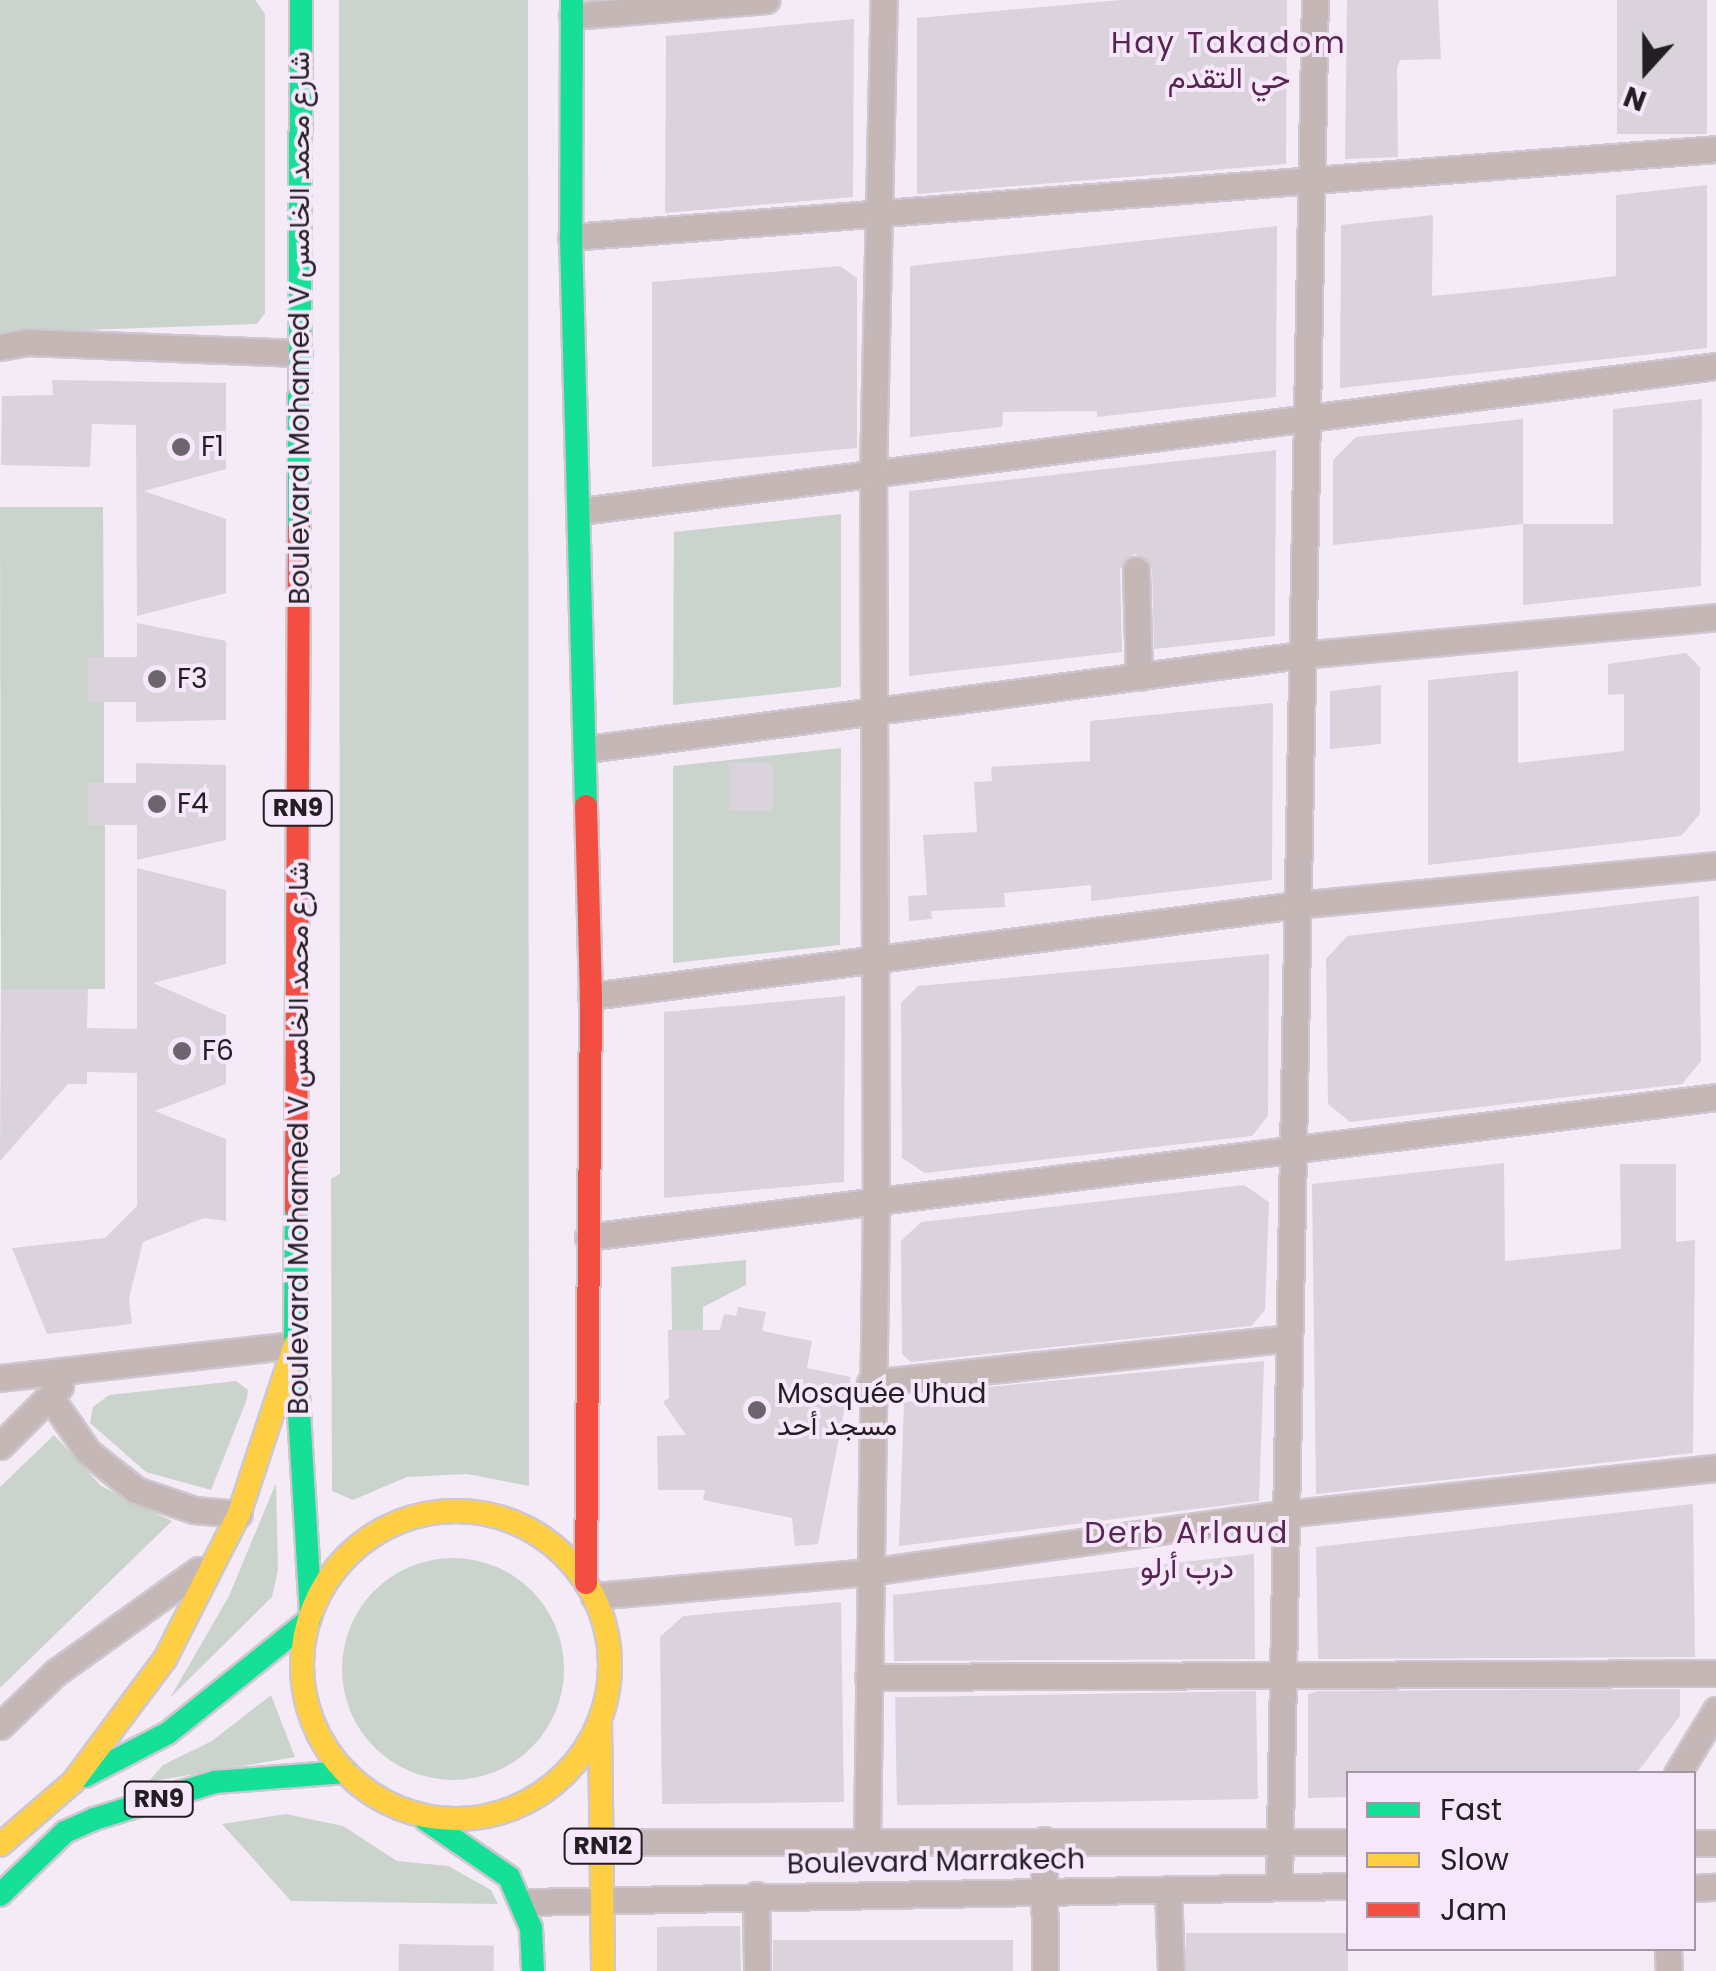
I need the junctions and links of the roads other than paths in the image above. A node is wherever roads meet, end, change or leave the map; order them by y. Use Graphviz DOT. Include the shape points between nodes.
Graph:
graph roads {
  1 [pos="301,0"];
  2 [pos="766,0"];
  3 [pos="884,0"];
  4 [pos="1315,0"];
  5 [pos="572,8"];
  6 [pos="1716,149"];
  7 [pos="1310,181"];
  8 [pos="880,214"];
  9 [pos="571,238"];
  10 [pos="0,347"];
  11 [pos="299,352"];
  12 [pos="1716,366"];
  13 [pos="1309,418"];
  14 [pos="873,474"];
  15 [pos="580,510"];
  16 [pos="1136,570"];
  17 [pos="1716,617"];
  18 [pos="1301,656"];
  19 [pos="1139,677"];
  20 [pos="873,712"];
  21 [pos="587,749"];
  22 [pos="1716,865"];
  23 [pos="1296,905"];
  24 [pos="874,960"];
  25 [pos="590,996"];
  26 [pos="1716,1097"];
  27 [pos="1292,1151"];
  28 [pos="876,1205"];
  29 [pos="588,1237"];
  30 [pos="1288,1338"];
  31 [pos="296,1345"];
  32 [pos="74,1368"];
  33 [pos="0,1378"];
  34 [pos="870,1383"];
  35 [pos="50,1397"];
  36 [pos="0,1446"];
  37 [pos="1716,1468"];
  38 [pos="239,1514"];
  39 [pos="1284,1514"];
  40 [pos="220,1556"];
  41 [pos="869,1572"];
  42 [pos="590,1590"];
  43 [pos="310,1617"];
  44 [pos="1716,1673"];
  45 [pos="1281,1676"];
  46 [pos="868,1677"];
  47 [pos="1716,1710"];
  48 [pos="600,1721"];
  49 [pos="0,1726"];
  50 [pos="1679,1771"];
  51 [pos="346,1772"];
  52 [pos="73,1782"];
  53 [pos="397,1807"];
  54 [pos="867,1840"];
  55 [pos="1044,1840"];
  56 [pos="603,1842"];
  57 [pos="1278,1842"];
  58 [pos="1346,1842"];
  59 [pos="0,1845"];
  60 [pos="1279,1886"];
  61 [pos="1346,1886"];
  62 [pos="1168,1888"];
  63 [pos="1046,1889"];
  64 [pos="0,1895"];
  65 [pos="603,1895"];
  66 [pos="756,1895"];
  67 [pos="524,1902"];
  68 [pos="533,1971"];
  69 [pos="603,1971"];
  70 [pos="757,1971"];
  71 [pos="1045,1971"];
  72 [pos="1172,1971"];
  1 -- 11 [label="main road, Boulevard Mohamed V شارع محمد الخامس / RN9"];
  2 -- 5 [label="street"];
  3 -- 8 [label="street"];
  4 -- 7 [label="street"];
  5 -- 9 [label="main road, RN9"];
  6 -- 7 [label="street"];
  7 -- 8 [label="street"];
  7 -- 13 [label="street"];
  8 -- 9 [label="street"];
  8 -- 14 [label="street"];
  9 -- 15 [label="main road, RN9"];
  10 -- 11 [label="street" via="27,342"];
  11 -- 31 [label="main road, Boulevard Mohamed V شارع محمد الخامس / RN9"];
  12 -- 13 [label="street"];
  13 -- 14 [label="street"];
  13 -- 18 [label="street"];
  14 -- 15 [label="street"];
  14 -- 20 [label="street"];
  15 -- 21 [label="main road, RN9"];
  16 -- 19 [label="street"];
  17 -- 18 [label="street"];
  18 -- 19 [label="street"];
  18 -- 23 [label="street"];
  19 -- 20 [label="street"];
  20 -- 21 [label="street"];
  20 -- 24 [label="street"];
  21 -- 25 [label="main road, RN9"];
  22 -- 23 [label="street"];
  23 -- 24 [label="street"];
  23 -- 27 [label="street"];
  24 -- 25 [label="street"];
  24 -- 28 [label="street"];
  25 -- 29 [label="main road, RN9"];
  26 -- 27 [label="street"];
  27 -- 28 [label="street"];
  27 -- 30 [label="street"];
  28 -- 29 [label="street"];
  28 -- 34 [label="street"];
  29 -- 42 [label="main road, RN9"];
  30 -- 34 [label="street"];
  30 -- 39 [label="street"];
  31 -- 32 [label="street"];
  31 -- 38 [label="main road"];
  31 -- 43 [label="main road, Boulevard Mohamed V شارع محمد الخامس / RN9"];
  32 -- 33 [label="street"];
  32 -- 35 [label="street"];
  34 -- 41 [label="street"];
  35 -- 36 [label="street"];
  35 -- 38 [label="street" via="88,1452 136,1490 194,1510"];
  37 -- 39 [label="street"];
  38 -- 40 [label="main road"];
  39 -- 41 [label="street"];
  39 -- 45 [label="street"];
  40 -- 49 [label="street" via="55,1673"];
  40 -- 52 [label="main road" via="165,1659"];
  41 -- 42 [label="street"];
  41 -- 46 [label="street"];
  42 -- 43 [label="main road, RN9" via="555,1547 525,1528 491,1516 444,1512 398,1523 357,1548 326,1583"];
  42 -- 48 [label="main road, RN9" via="610,1658"];
  43 -- 51 [label="main road, RN9" via="302,1655 306,1701"];
  43 -- 52 [label="main road, RN9" via="168,1733"];
  44 -- 45 [label="street"];
  45 -- 46 [label="street"];
  45 -- 57 [label="street"];
  46 -- 54 [label="street"];
  47 -- 50 [label="street"];
  48 -- 53 [label="main road, RN9" via="567,1772 517,1807 457,1819"];
  48 -- 56 [label="main road, RN12"];
  51 -- 53 [label="main road, RN9"];
  51 -- 64 [label="main road, RN9" via="215,1782 94,1819 65,1832"];
  52 -- 59 [label="main road, RN9"];
  53 -- 67 [label="main road" via="464,1840 509,1877"];
  54 -- 55 [label="street, Boulevard Marrakech"];
  54 -- 56 [label="street, Boulevard Marrakech"];
  55 -- 57 [label="street, Boulevard Marrakech"];
  55 -- 63 [label="street"];
  56 -- 65 [label="main road, RN12"];
  57 -- 58 [label="street, Boulevard Marrakech"];
  57 -- 60 [label="street"];
  60 -- 61 [label="street, Boulevard Marrakech"];
  60 -- 62 [label="street, Boulevard Marrakech"];
  62 -- 63 [label="street, Boulevard Marrakech"];
  62 -- 72 [label="street"];
  63 -- 66 [label="street, Boulevard Marrakech"];
  63 -- 71 [label="street"];
  65 -- 66 [label="street, Boulevard Marrakech"];
  65 -- 67 [label="street, Boulevard Marrakech"];
  65 -- 69 [label="main road, RN12"];
  66 -- 70 [label="street"];
  67 -- 68 [label="main road"];
}
